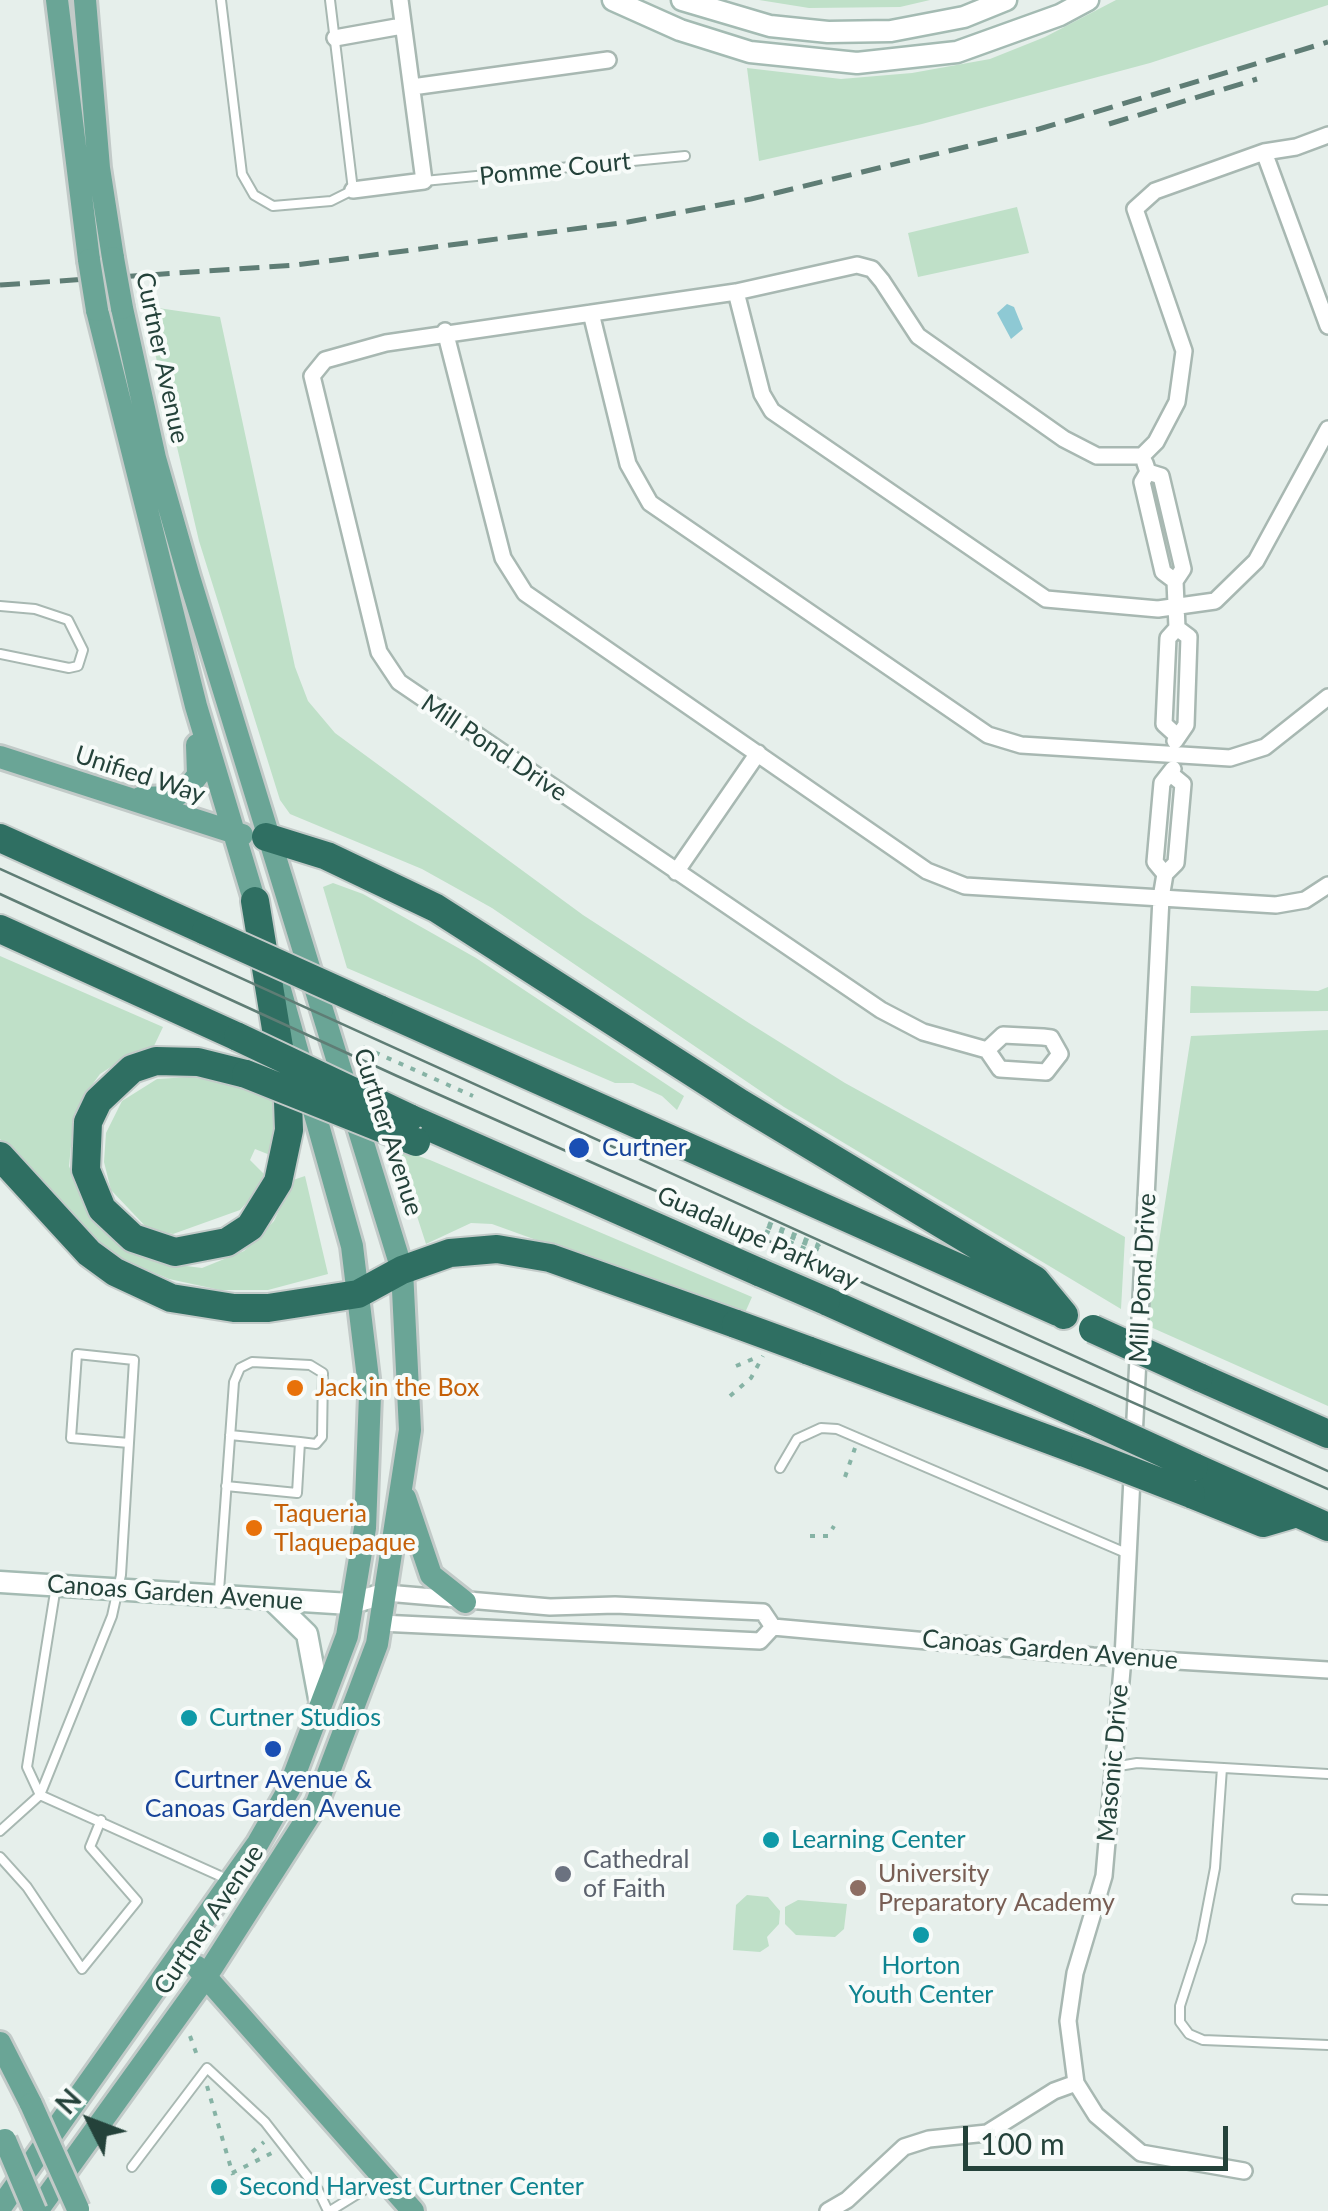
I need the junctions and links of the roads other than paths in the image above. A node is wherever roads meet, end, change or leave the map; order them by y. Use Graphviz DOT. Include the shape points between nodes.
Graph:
graph roads {
  1 [pos="57,0"];
  2 [pos="85,0"];
  3 [pos="220,0"];
  4 [pos="330,0"];
  5 [pos="400,0"];
  6 [pos="614,0"];
  7 [pos="682,0"];
  8 [pos="1006,0"];
  9 [pos="1088,0"];
  10 [pos="402,26"];
  11 [pos="335,38"];
  12 [pos="608,60"];
  13 [pos="412,86"];
  14 [pos="1328,135"];
  15 [pos="1264,152"];
  16 [pos="686,156"];
  17 [pos="424,181"];
  18 [pos="353,190"];
  19 [pos="736,292"];
  20 [pos="592,313"];
  21 [pos="1328,326"];
  22 [pos="446,332"];
  23 [pos="1328,429"];
  24 [pos="1145,464"];
  25 [pos="0,606"];
  26 [pos="1176,608"];
  27 [pos="0,654"];
  28 [pos="1328,697"];
  29 [pos="196,706"];
  30 [pos="758,753"];
  31 [pos="1174,755"];
  32 [pos="0,757"];
  33 [pos="119,799"];
  34 [pos="232,834"];
  35 [pos="266,837"];
  36 [pos="0,838"];
  37 [pos="676,872"];
  38 [pos="1328,885"];
  39 [pos="1161,898"];
  40 [pos="255,901"];
  41 [pos="0,929"];
  42 [pos="987,1050"];
  43 [pos="1060,1054"];
  44 [pos="1077,1055"];
  45 [pos="412,1130"];
  46 [pos="0,1156"];
  47 [pos="402,1270"];
  48 [pos="358,1294"];
  49 [pos="1064,1315"];
  50 [pos="1328,1434"];
  51 [pos="230,1435"];
  52 [pos="300,1442"];
  53 [pos="129,1443"];
  54 [pos="780,1468"];
  55 [pos="1192,1480"];
  56 [pos="226,1486"];
  57 [pos="403,1490"];
  58 [pos="1328,1527"];
  59 [pos="1126,1553"];
  60 [pos="0,1582"];
  61 [pos="56,1586"];
  62 [pos="118,1590"];
  63 [pos="386,1594"];
  64 [pos="218,1596"];
  65 [pos="271,1599"];
  66 [pos="465,1602"];
  67 [pos="350,1604"];
  68 [pos="380,1623"];
  69 [pos="772,1626"];
  70 [pos="1122,1658"];
  71 [pos="1328,1670"];
  72 [pos="321,1713"];
  73 [pos="1113,1767"];
  74 [pos="1222,1768"];
  75 [pos="1328,1774"];
  76 [pos="40,1795"];
  77 [pos="101,1820"];
  78 [pos="0,1831"];
  79 [pos="0,1856"];
  80 [pos="233,1882"];
  81 [pos="1297,1899"];
  82 [pos="1328,1900"];
  83 [pos="182,1956"];
  84 [pos="207,1975"];
  85 [pos="0,2043"];
  86 [pos="1328,2044"];
  87 [pos="1076,2083"];
  88 [pos="2,2136"];
  89 [pos="132,2167"];
  90 [pos="1244,2171"];
  91 [pos="384,2178"];
  92 [pos="0,2208"];
  93 [pos="78,2210"];
  94 [pos="36,2211"];
  95 [pos="329,2211"];
  96 [pos="413,2211"];
  97 [pos="828,2211"];
  1 -- 29 [label="main road, Curtner Avenue, bridge" via="97,310"];
  2 -- 35 [label="main road, Curtner Avenue, bridge" via="99,168 122,308 155,458"];
  3 -- 18 [label="lane" via="242,174 254,195 273,206 331,201"];
  4 -- 11 [label="lane"];
  5 -- 10 [label="street"];
  6 -- 9 [label="street" via="750,52 857,63 957,52"];
  7 -- 8 [label="street" via="770,26 828,32 891,31 964,17"];
  10 -- 11 [label="street"];
  10 -- 13 [label="street"];
  11 -- 18 [label="lane"];
  12 -- 13 [label="street"];
  13 -- 17 [label="street"];
  14 -- 15 [label="street"];
  15 -- 21 [label="street"];
  15 -- 24 [label="street" via="1155,191 1135,208 1184,351 1177,402"];
  16 -- 17 [label="lane, Pomme Court"];
  17 -- 18 [label="street"];
  19 -- 20 [label="street, Mill Pond Drive"];
  19 -- 24 [label="street, Mill Pond Drive" via="857,265 872,269 918,336 999,394 1097,456"];
  19 -- 26 [label="street" via="762,394 789,426 1046,599"];
  20 -- 22 [label="street, Mill Pond Drive"];
  20 -- 31 [label="street" via="628,464 650,503 1005,744"];
  22 -- 30 [label="street" via="514,580 534,601"];
  22 -- 37 [label="street, Mill Pond Drive" via="325,360 312,376 379,652 422,699"];
  23 -- 26 [label="street" via="1238,584 1215,601"];
  24 -- 26 [label="street, Mill Pond Drive" via="1161,476 1173,520 1183,570 1175,581"];
  25 -- 27 [label="lane" via="68,620 83,650 78,666 69,668"];
  26 -- 31 [label="street, Mill Pond Drive" via="1177,628 1189,637 1186,725 1175,734"];
  28 -- 31 [label="street" via="1250,754"];
  29 -- 33 [label="main road" via="198,775 174,798"];
  29 -- 34 [label="main road, Curtner Avenue"];
  30 -- 37 [label="street"];
  30 -- 39 [label="street" via="944,880"];
  31 -- 39 [label="street, Mill Pond Drive" via="1172,775 1162,783 1155,862 1165,874"];
  32 -- 33 [label="main road, Unified Way"];
  33 -- 34 [label="main road, Unified Way"];
  34 -- 35 [label="main road, Unified Way"];
  34 -- 40 [label="main road, Curtner Avenue"];
  35 -- 47 [label="main road, Curtner Avenue"];
  35 -- 49 [label="highway" via="326,856 436,908 740,1103 1035,1280"];
  36 -- 49 [label="highway, bridge"];
  37 -- 42 [label="street, Mill Pond Drive" via="881,1010 923,1032"];
  38 -- 39 [label="street" via="1304,900 1276,904"];
  39 -- 59 [label="street, Mill Pond Drive"];
  40 -- 45 [label="highway, bridge" via="288,1102 288,1144 278,1182 250,1227 201,1251 175,1252 132,1238 102,1210 86,1170 88,1122 98,1101 132,1069 156,1061 198,1062 246,1074"];
  40 -- 48 [label="main road, Curtner Avenue" via="342,1202"];
  41 -- 45 [label="highway, Guadalupe Parkway, bridge" via="238,1037"];
  42 -- 43 [label="street, Mill Pond Drive" via="1002,1035 1044,1037"];
  42 -- 43 [label="street, Mill Pond Drive" via="1000,1069 1030,1071 1051,1070"];
  43 -- 44 [label="street, Mill Pond Drive"];
  45 -- 55 [label="highway, Guadalupe Parkway, bridge" via="460,1142 1087,1418"];
  46 -- 48 [label="highway" via="89,1253 171,1298 234,1308"];
  47 -- 48 [label="highway"];
  47 -- 55 [label="highway, bridge" via="472,1250 522,1252 592,1271 1085,1453"];
  47 -- 57 [label="main road, Curtner Avenue" via="410,1430"];
  48 -- 67 [label="main road, Curtner Avenue" via="371,1442 365,1528"];
  49 -- 50 [label="highway, bridge"];
  51 -- 52 [label="lane"];
  51 -- 52 [label="lane" via="240,1368 252,1362 318,1368 326,1379 322,1437 316,1444"];
  51 -- 56 [label="lane"];
  52 -- 56 [label="lane" via="298,1492"];
  53 -- 53 [label="lane" via="134,1360 78,1354 71,1438"];
  53 -- 62 [label="lane"];
  54 -- 59 [label="lane" via="797,1439 837,1429"];
  55 -- 58 [label="highway, Guadalupe Parkway"];
  56 -- 64 [label="lane"];
  57 -- 63 [label="main road, Curtner Avenue"];
  57 -- 66 [label="main road" via="430,1575"];
  59 -- 70 [label="street, Mill Pond Drive"];
  60 -- 61 [label="street, Canoas Garden Avenue"];
  61 -- 62 [label="street, Canoas Garden Avenue"];
  61 -- 76 [label="lane" via="26,1768"];
  62 -- 64 [label="street, Canoas Garden Avenue"];
  62 -- 76 [label="lane"];
  63 -- 66 [label="street, Canoas Garden Avenue"];
  63 -- 67 [label="street, Canoas Garden Avenue"];
  63 -- 68 [label="main road, Curtner Avenue"];
  64 -- 65 [label="street, Canoas Garden Avenue"];
  65 -- 67 [label="street, Canoas Garden Avenue"];
  65 -- 72 [label="street" via="308,1634"];
  66 -- 69 [label="street, Canoas Garden Avenue" via="763,1612"];
  67 -- 68 [label="street, Canoas Garden Avenue"];
  67 -- 72 [label="main road, Curtner Avenue"];
  68 -- 69 [label="street, Canoas Garden Avenue" via="760,1641"];
  68 -- 84 [label="main road, Curtner Avenue" via="350,1723 316,1803"];
  69 -- 70 [label="street, Canoas Garden Avenue"];
  70 -- 71 [label="street, Canoas Garden Avenue"];
  70 -- 73 [label="street, Masonic Drive"];
  72 -- 80 [label="main road, Curtner Avenue" via="289,1788"];
  73 -- 74 [label="lane"];
  73 -- 87 [label="street, Masonic Drive" via="1104,1876 1068,2021"];
  74 -- 75 [label="lane"];
  74 -- 86 [label="lane" via="1215,1868 1180,2022 1203,2040"];
  76 -- 77 [label="lane"];
  76 -- 78 [label="lane"];
  77 -- 79 [label="lane" via="90,1846 136,1901 82,1969"];
  77 -- 80 [label="lane"];
  80 -- 83 [label="main road, Curtner Avenue"];
  81 -- 82 [label="lane"];
  83 -- 84 [label="main road"];
  83 -- 92 [label="main road, Curtner Avenue"];
  84 -- 91 [label="main road"];
  84 -- 94 [label="main road, Curtner Avenue"];
  85 -- 93 [label="main road, bridge"];
  87 -- 90 [label="street, Masonic Drive" via="1096,2116 1141,2153"];
  87 -- 97 [label="street" via="987,2134 904,2147"];
  88 -- 94 [label="main road, bridge"];
  89 -- 95 [label="lane" via="207,2068 265,2122"];
  91 -- 95 [label="lane"];
  91 -- 96 [label="main road"];
}
